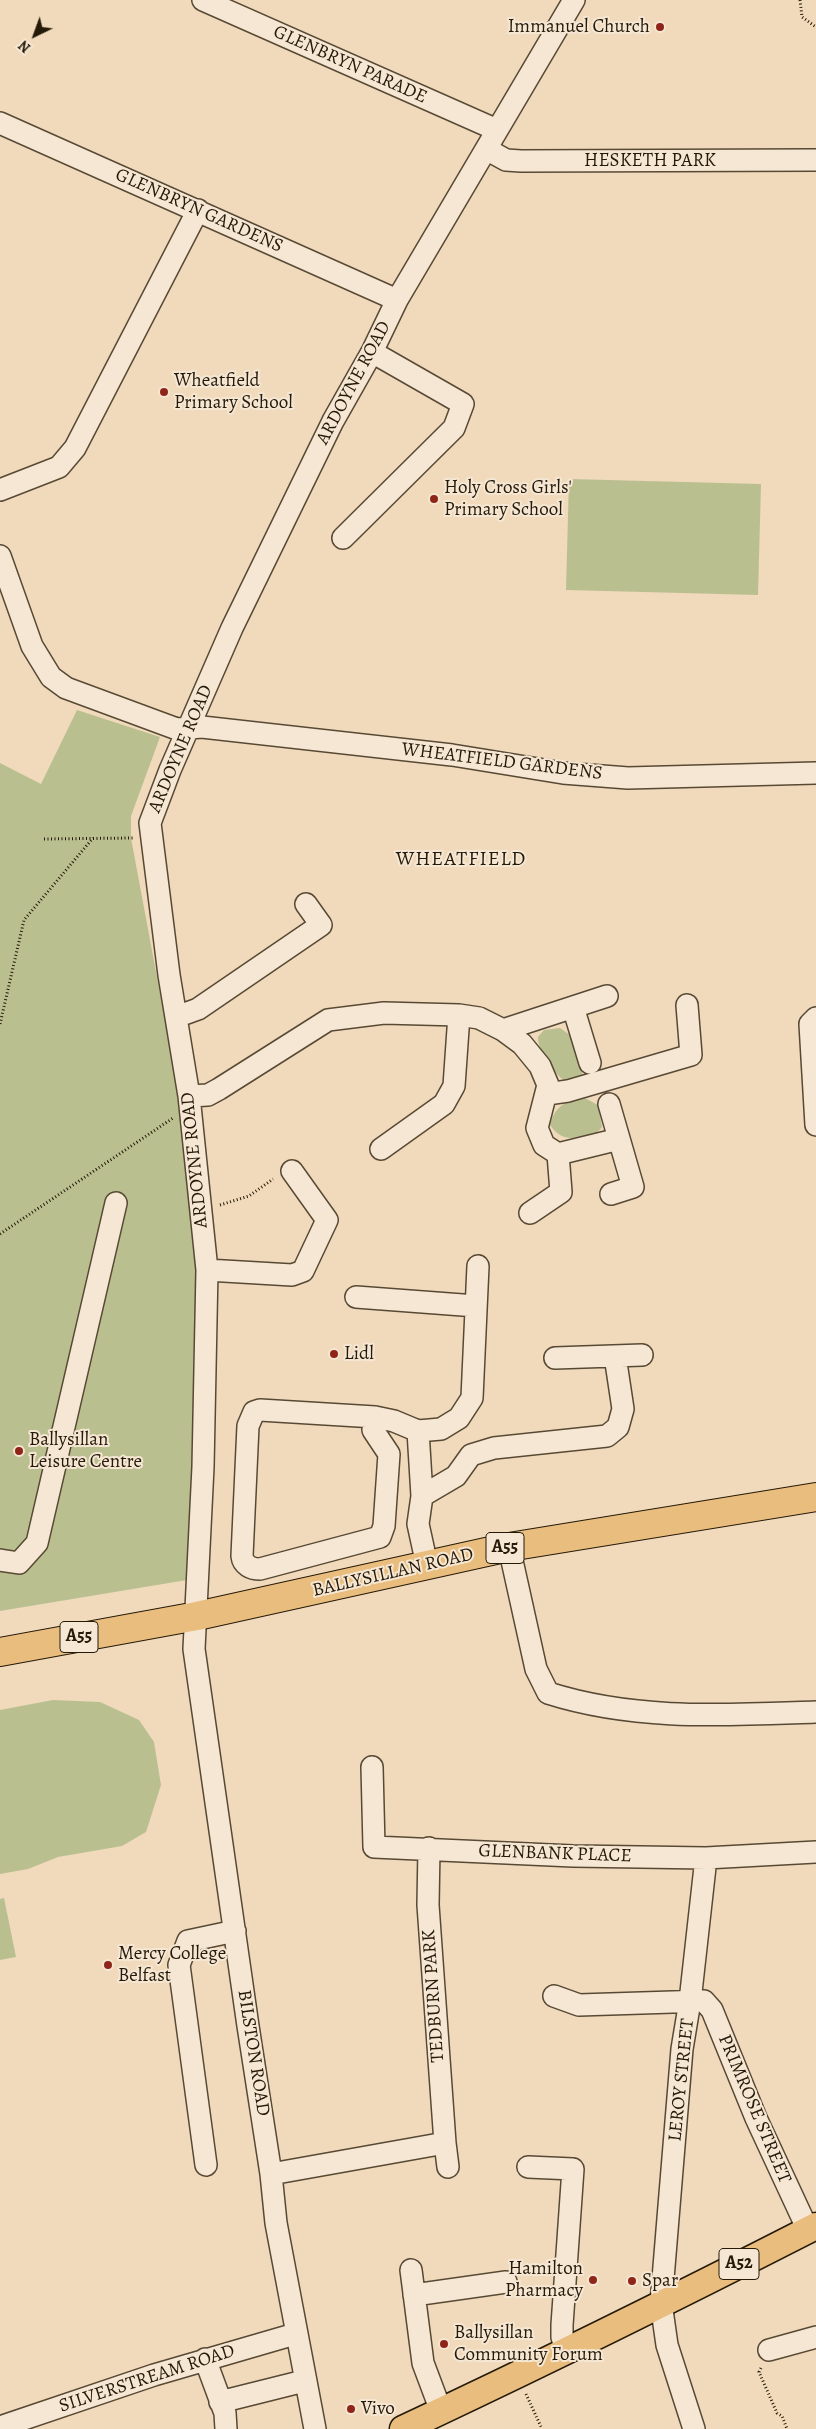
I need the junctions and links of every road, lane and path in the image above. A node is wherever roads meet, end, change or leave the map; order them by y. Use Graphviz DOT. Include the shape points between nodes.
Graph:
graph roads {
  1 [pos="202,0"];
  2 [pos="574,0"];
  3 [pos="800,0"];
  4 [pos="816,27"];
  5 [pos="0,123"];
  6 [pos="497,130"];
  7 [pos="486,149"];
  8 [pos="816,160"];
  9 [pos="198,210"];
  10 [pos="397,300"];
  11 [pos="372,352"];
  12 [pos="0,490"];
  13 [pos="343,538"];
  14 [pos="0,556"];
  15 [pos="189,728"];
  16 [pos="816,772"];
  17 [pos="151,837"];
  18 [pos="93,838"];
  19 [pos="44,839"];
  20 [pos="306,904"];
  21 [pos="607,996"];
  22 [pos="687,1004"];
  23 [pos="573,1007"];
  24 [pos="459,1015"];
  25 [pos="176,1017"];
  26 [pos="816,1018"];
  27 [pos="0,1024"];
  28 [pos="503,1030"];
  29 [pos="590,1063"];
  30 [pos="547,1094"];
  31 [pos="189,1102"];
  32 [pos="609,1104"];
  33 [pos="816,1125"];
  34 [pos="619,1139"];
  35 [pos="381,1149"];
  36 [pos="558,1154"];
  37 [pos="282,1175"];
  38 [pos="611,1194"];
  39 [pos="116,1203"];
  40 [pos="200,1207"];
  41 [pos="530,1213"];
  42 [pos="0,1234"];
  43 [pos="478,1266"];
  44 [pos="207,1270"];
  45 [pos="356,1297"];
  46 [pos="476,1306"];
  47 [pos="642,1355"];
  48 [pos="616,1356"];
  49 [pos="556,1358"];
  50 [pos="375,1417"];
  51 [pos="418,1431"];
  52 [pos="422,1496"];
  53 [pos="816,1497"];
  54 [pos="509,1547"];
  55 [pos="0,1560"];
  56 [pos="427,1566"];
  57 [pos="197,1616"];
  58 [pos="0,1652"];
  59 [pos="816,1712"];
  60 [pos="372,1767"];
  61 [pos="429,1848"];
  62 [pos="816,1852"];
  63 [pos="706,1858"];
  64 [pos="235,1931"];
  65 [pos="554,1996"];
  66 [pos="690,2001"];
  67 [pos="445,2143"];
  68 [pos="206,2165"];
  69 [pos="448,2167"];
  70 [pos="528,2167"];
  71 [pos="271,2174"];
  72 [pos="812,2228"];
  73 [pos="411,2270"];
  74 [pos="506,2282"];
  75 [pos="414,2295"];
  76 [pos="662,2302"];
  77 [pos="295,2334"];
  78 [pos="816,2337"];
  79 [pos="769,2350"];
  80 [pos="566,2352"];
  81 [pos="205,2359"];
  82 [pos="516,2374"];
  83 [pos="304,2381"];
  84 [pos="220,2402"];
  85 [pos="441,2411"];
  86 [pos="0,2427"];
  87 [pos="226,2429"];
  88 [pos="315,2429"];
  89 [pos="403,2429"];
  90 [pos="542,2429"];
  91 [pos="694,2429"];
  92 [pos="787,2429"];
  1 -- 6 [label="street, GLENBRYN PARADE"];
  2 -- 6 [label="street, ARDOYNE ROAD"];
  3 -- 4 [label="path" via="802,17"];
  5 -- 9 [label="street, GLENBRYN GARDENS"];
  6 -- 7 [label="street, ARDOYNE ROAD"];
  7 -- 8 [label="street, HESKETH PARK" via="506,160 521,161"];
  7 -- 10 [label="street, ARDOYNE ROAD"];
  9 -- 10 [label="street, GLENBRYN GARDENS"];
  9 -- 12 [label="street" via="75,448 59,467"];
  10 -- 11 [label="street, ARDOYNE ROAD"];
  11 -- 13 [label="street" via="463,404 454,428"];
  11 -- 15 [label="street, ARDOYNE ROAD" via="333,421 281,527 232,628"];
  14 -- 15 [label="street, WHEATFIELD GARDENS" via="32,646 50,677 66,688 176,729"];
  15 -- 16 [label="street, WHEATFIELD GARDENS" via="433,753 563,773 628,778"];
  15 -- 17 [label="street, ARDOYNE ROAD" via="150,823"];
  17 -- 18 [label="path"];
  17 -- 25 [label="street, ARDOYNE ROAD"];
  18 -- 19 [label="path"];
  18 -- 27 [label="path" via="24,920"];
  20 -- 25 [label="street" via="320,925 198,1008"];
  21 -- 23 [label="street"];
  22 -- 30 [label="street" via="690,1055 568,1091"];
  23 -- 28 [label="street"];
  23 -- 29 [label="street"];
  24 -- 28 [label="street" via="479,1018"];
  24 -- 31 [label="street" via="384,1013 328,1020 219,1089"];
  24 -- 35 [label="street" via="454,1086 444,1104"];
  25 -- 31 [label="street, ARDOYNE ROAD"];
  26 -- 33 [label="street" via="810,1024"];
  28 -- 30 [label="street" via="522,1044 540,1066 548,1085"];
  30 -- 36 [label="street" via="537,1128 544,1145"];
  31 -- 40 [label="street, ARDOYNE ROAD"];
  31 -- 42 [label="path"];
  32 -- 34 [label="street"];
  34 -- 36 [label="street"];
  34 -- 38 [label="street" via="633,1187"];
  36 -- 41 [label="street" via="561,1192"];
  37 -- 40 [label="path" via="249,1196 226,1204"];
  37 -- 44 [label="street" via="326,1220 304,1271 292,1275"];
  39 -- 55 [label="street" via="37,1543 18,1563"];
  40 -- 44 [label="street, ARDOYNE ROAD"];
  43 -- 46 [label="street"];
  44 -- 57 [label="street, ARDOYNE ROAD"];
  45 -- 46 [label="street"];
  46 -- 51 [label="street" via="472,1398 459,1418 441,1429"];
  47 -- 48 [label="street"];
  48 -- 49 [label="street"];
  48 -- 52 [label="street" via="623,1410 618,1427 607,1436 494,1448 471,1455 456,1476"];
  50 -- 50 [label="street" via="254,1412 248,1426 242,1556 249,1567 260,1569 380,1537 384,1526 389,1454 373,1430"];
  50 -- 51 [label="street" via="394,1420"];
  51 -- 52 [label="street"];
  52 -- 56 [label="street" via="418,1524"];
  53 -- 54 [label="highway, BALLYSILLAN ROAD / A55"];
  54 -- 56 [label="highway, BALLYSILLAN ROAD / A55"];
  54 -- 59 [label="street" via="536,1669 548,1694 648,1714 693,1716"];
  56 -- 57 [label="highway, BALLYSILLAN ROAD / A55"];
  57 -- 58 [label="highway, BALLYSILLAN ROAD / A55"];
  57 -- 64 [label="street, BILSTON ROAD" via="194,1650"];
  60 -- 61 [label="street, GLENBANK PLACE" via="374,1847"];
  61 -- 63 [label="street, GLENBANK PLACE" via="572,1856"];
  61 -- 67 [label="street, TEDBURN PARK" via="428,1905"];
  62 -- 63 [label="street, GLENBANK PLACE"];
  63 -- 66 [label="street, LEROY STREET"];
  64 -- 68 [label="street" via="188,1941 179,1965"];
  64 -- 71 [label="street, BILSTON ROAD"];
  65 -- 66 [label="street" via="579,2005"];
  66 -- 72 [label="street, PRIMROSE STREET" via="704,2002 712,2010 756,2118"];
  66 -- 76 [label="street, LEROY STREET" via="682,2049"];
  67 -- 69 [label="street, TEDBURN PARK"];
  67 -- 71 [label="street"];
  70 -- 80 [label="street" via="573,2169 562,2325"];
  71 -- 77 [label="street, BILSTON ROAD"];
  72 -- 76 [label="main road, A52"];
  73 -- 75 [label="street"];
  74 -- 75 [label="street"];
  75 -- 85 [label="street" via="423,2363"];
  76 -- 80 [label="main road, A52"];
  76 -- 91 [label="street, LEROY STREET" via="667,2345"];
  77 -- 81 [label="street, SILVERSTREAM ROAD"];
  77 -- 83 [label="street, BILSTON ROAD"];
  78 -- 79 [label="street"];
  79 -- 92 [label="path" via="759,2372"];
  80 -- 82 [label="main road, A52"];
  81 -- 84 [label="street"];
  81 -- 86 [label="street, SILVERSTREAM ROAD"];
  82 -- 85 [label="main road, A52"];
  82 -- 90 [label="path"];
  83 -- 84 [label="street"];
  83 -- 88 [label="street, BILSTON ROAD"];
  84 -- 87 [label="street"];
  85 -- 89 [label="main road, A52"];
}
